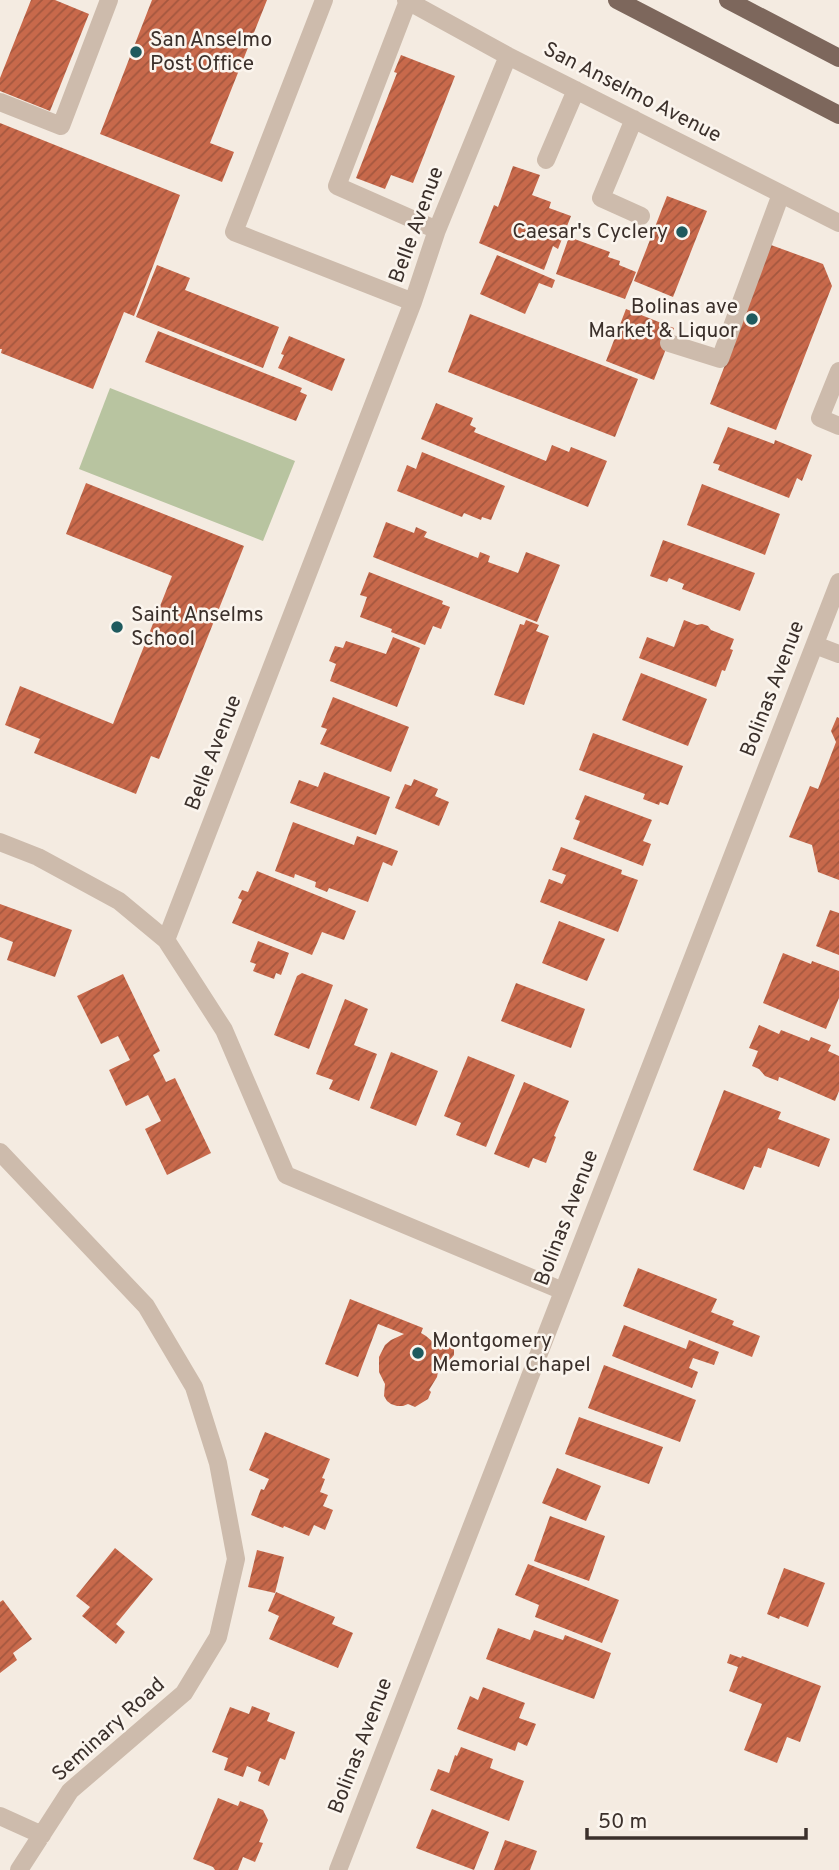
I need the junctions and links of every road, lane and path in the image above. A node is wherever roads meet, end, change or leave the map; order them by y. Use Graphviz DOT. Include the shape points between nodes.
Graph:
graph roads {
  1 [pos="109,0"];
  2 [pos="324,0"];
  3 [pos="617,0"];
  4 [pos="728,0"];
  5 [pos="407,1"];
  6 [pos="508,56"];
  7 [pos="839,58"];
  8 [pos="576,90"];
  9 [pos="0,103"];
  10 [pos="839,116"];
  11 [pos="634,119"];
  12 [pos="546,160"];
  13 [pos="781,194"];
  14 [pos="641,216"];
  15 [pos="839,223"];
  16 [pos="437,230"];
  17 [pos="413,302"];
  18 [pos="669,343"];
  19 [pos="839,371"];
  20 [pos="839,426"];
  21 [pos="839,582"];
  22 [pos="815,645"];
  23 [pos="839,654"];
  24 [pos="0,842"];
  25 [pos="166,940"];
  26 [pos="0,1152"];
  27 [pos="563,1291"];
  28 [pos="0,1816"];
  29 [pos="42,1835"];
  30 [pos="19,1870"];
  31 [pos="338,1870"];
  1 -- 9 [label="street" via="61,126"];
  2 -- 17 [label="street" via="234,232"];
  3 -- 10 [label="main road"];
  4 -- 7 [label="main road"];
  5 -- 6 [label="street, San Anselmo Avenue"];
  5 -- 16 [label="street" via="337,186"];
  6 -- 8 [label="street, San Anselmo Avenue"];
  6 -- 16 [label="street, Belle Avenue"];
  8 -- 11 [label="street, San Anselmo Avenue"];
  8 -- 12 [label="street"];
  11 -- 13 [label="street, San Anselmo Avenue"];
  11 -- 14 [label="street" via="601,198"];
  13 -- 15 [label="street, San Anselmo Avenue"];
  13 -- 18 [label="street" via="720,359"];
  16 -- 17 [label="street, Belle Avenue"];
  17 -- 25 [label="street, Belle Avenue"];
  19 -- 20 [label="street" via="820,418"];
  21 -- 22 [label="street, Bolinas Avenue"];
  22 -- 23 [label="street"];
  22 -- 27 [label="street, Bolinas Avenue"];
  24 -- 25 [label="street" via="119,901"];
  25 -- 27 [label="street" via="224,1030 286,1175"];
  26 -- 29 [label="street, Seminary Road" via="146,1306 194,1387 218,1463 236,1559 218,1637 184,1693 70,1791"];
  27 -- 31 [label="street, Bolinas Avenue"];
  28 -- 29 [label="street"];
  29 -- 30 [label="street, Seminary Road"];
}
